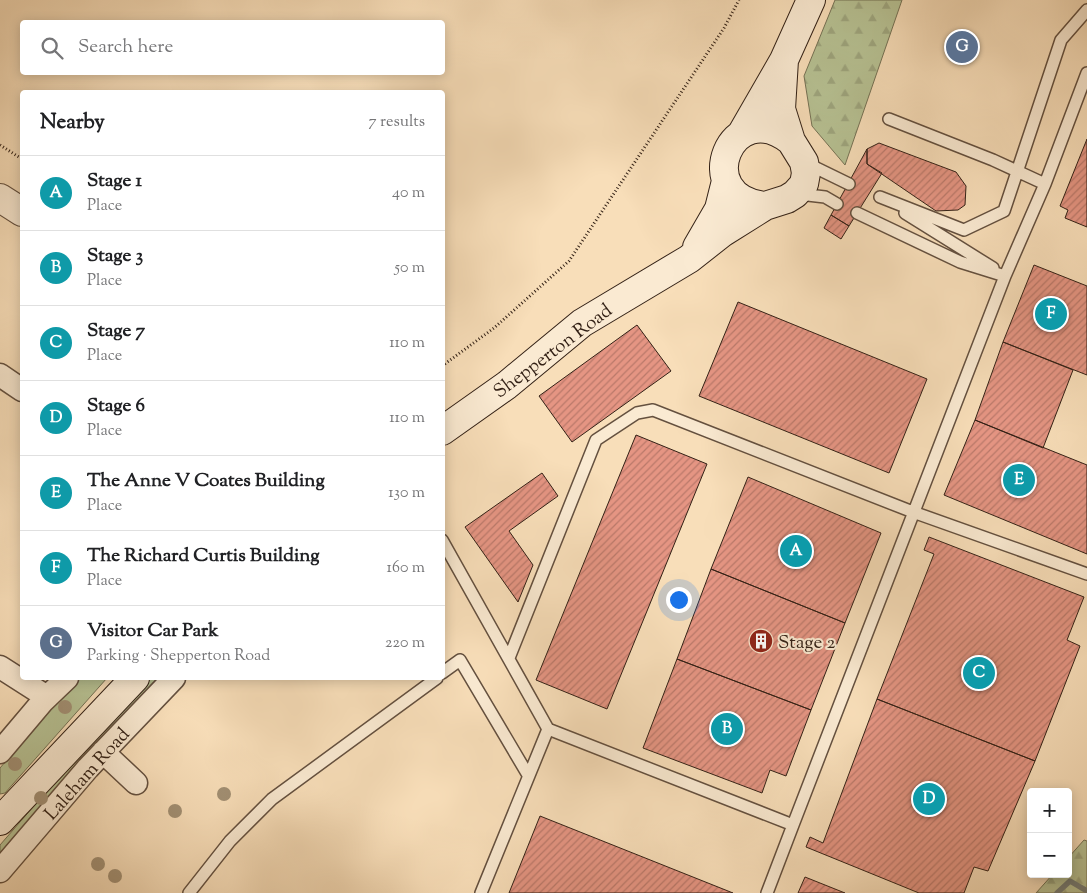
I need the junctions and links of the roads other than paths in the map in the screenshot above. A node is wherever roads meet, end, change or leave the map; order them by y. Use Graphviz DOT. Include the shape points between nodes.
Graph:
graph roads {
  1 [pos="811,0"];
  2 [pos="1087,10"];
  3 [pos="784,60"];
  4 [pos="1087,73"];
  5 [pos="889,119"];
  6 [pos="742,134"];
  7 [pos="798,151"];
  8 [pos="1018,172"];
  9 [pos="726,181"];
  10 [pos="849,184"];
  11 [pos="1044,184"];
  12 [pos="796,194"];
  13 [pos="0,198"];
  14 [pos="838,204"];
  15 [pos="765,206"];
  16 [pos="20,211"];
  17 [pos="857,213"];
  18 [pos="690,258"];
  19 [pos="1005,276"];
  20 [pos="0,375"];
  21 [pos="20,389"];
  22 [pos="445,428"];
  23 [pos="914,512"];
  24 [pos="445,545"];
  25 [pos="1087,574"];
  26 [pos="509,658"];
  27 [pos="0,667"];
  28 [pos="445,671"];
  29 [pos="20,680"];
  30 [pos="20,680"];
  31 [pos="65,680"];
  32 [pos="133,680"];
  33 [pos="172,680"];
  34 [pos="434,680"];
  35 [pos="47,697"];
  36 [pos="548,729"];
  37 [pos="0,752"];
  38 [pos="103,752"];
  39 [pos="528,775"];
  40 [pos="136,783"];
  41 [pos="0,822"];
  42 [pos="793,825"];
  43 [pos="0,871"];
  44 [pos="189,893"];
  45 [pos="481,893"];
  46 [pos="767,893"];
  1 -- 3 [label="main road, Shepperton Road"];
  2 -- 8 [label="lane" via="1061,40"];
  3 -- 6 [label="main road, Shepperton Road"];
  3 -- 7 [label="main road, Shepperton Road" via="781,109"];
  4 -- 11 [label="lane"];
  5 -- 8 [label="lane"];
  6 -- 7 [label="main road" via="754,128 768,128 781,132"];
  6 -- 9 [label="main road, Shepperton Road" via="729,145 725,154 723,168"];
  7 -- 10 [label="lane"];
  7 -- 12 [label="main road, Shepperton Road" via="806,178"];
  8 -- 11 [label="lane"];
  8 -- 19 [label="lane" via="1004,211 964,230 875,195"];
  9 -- 15 [label="main road" via="741,200"];
  9 -- 18 [label="main road, Shepperton Road" via="719,209"];
  11 -- 19 [label="lane"];
  12 -- 14 [label="lane" via="825,197"];
  12 -- 15 [label="main road, Shepperton Road"];
  13 -- 16 [label="main road"];
  15 -- 18 [label="main road, Shepperton Road"];
  17 -- 19 [label="lane" via="960,262"];
  18 -- 22 [label="main road, Shepperton Road" via="582,323 507,385"];
  19 -- 23 [label="lane"];
  20 -- 21 [label="street"];
  23 -- 25 [label="lane"];
  23 -- 26 [label="lane" via="653,410 638,413 596,440"];
  23 -- 42 [label="lane"];
  24 -- 26 [label="lane"];
  26 -- 36 [label="lane"];
  27 -- 29 [label="street"];
  28 -- 39 [label="lane" via="460,660"];
  30 -- 35 [label="street"];
  31 -- 35 [label="street"];
  32 -- 41 [label="main road, Laleham Road"];
  33 -- 38 [label="street, Laleham Road"];
  34 -- 44 [label="lane" via="272,799 230,841"];
  35 -- 37 [label="street"];
  36 -- 39 [label="lane"];
  36 -- 42 [label="lane"];
  38 -- 40 [label="street"];
  38 -- 43 [label="street, Laleham Road"];
  39 -- 45 [label="lane"];
  42 -- 46 [label="lane"];
}
